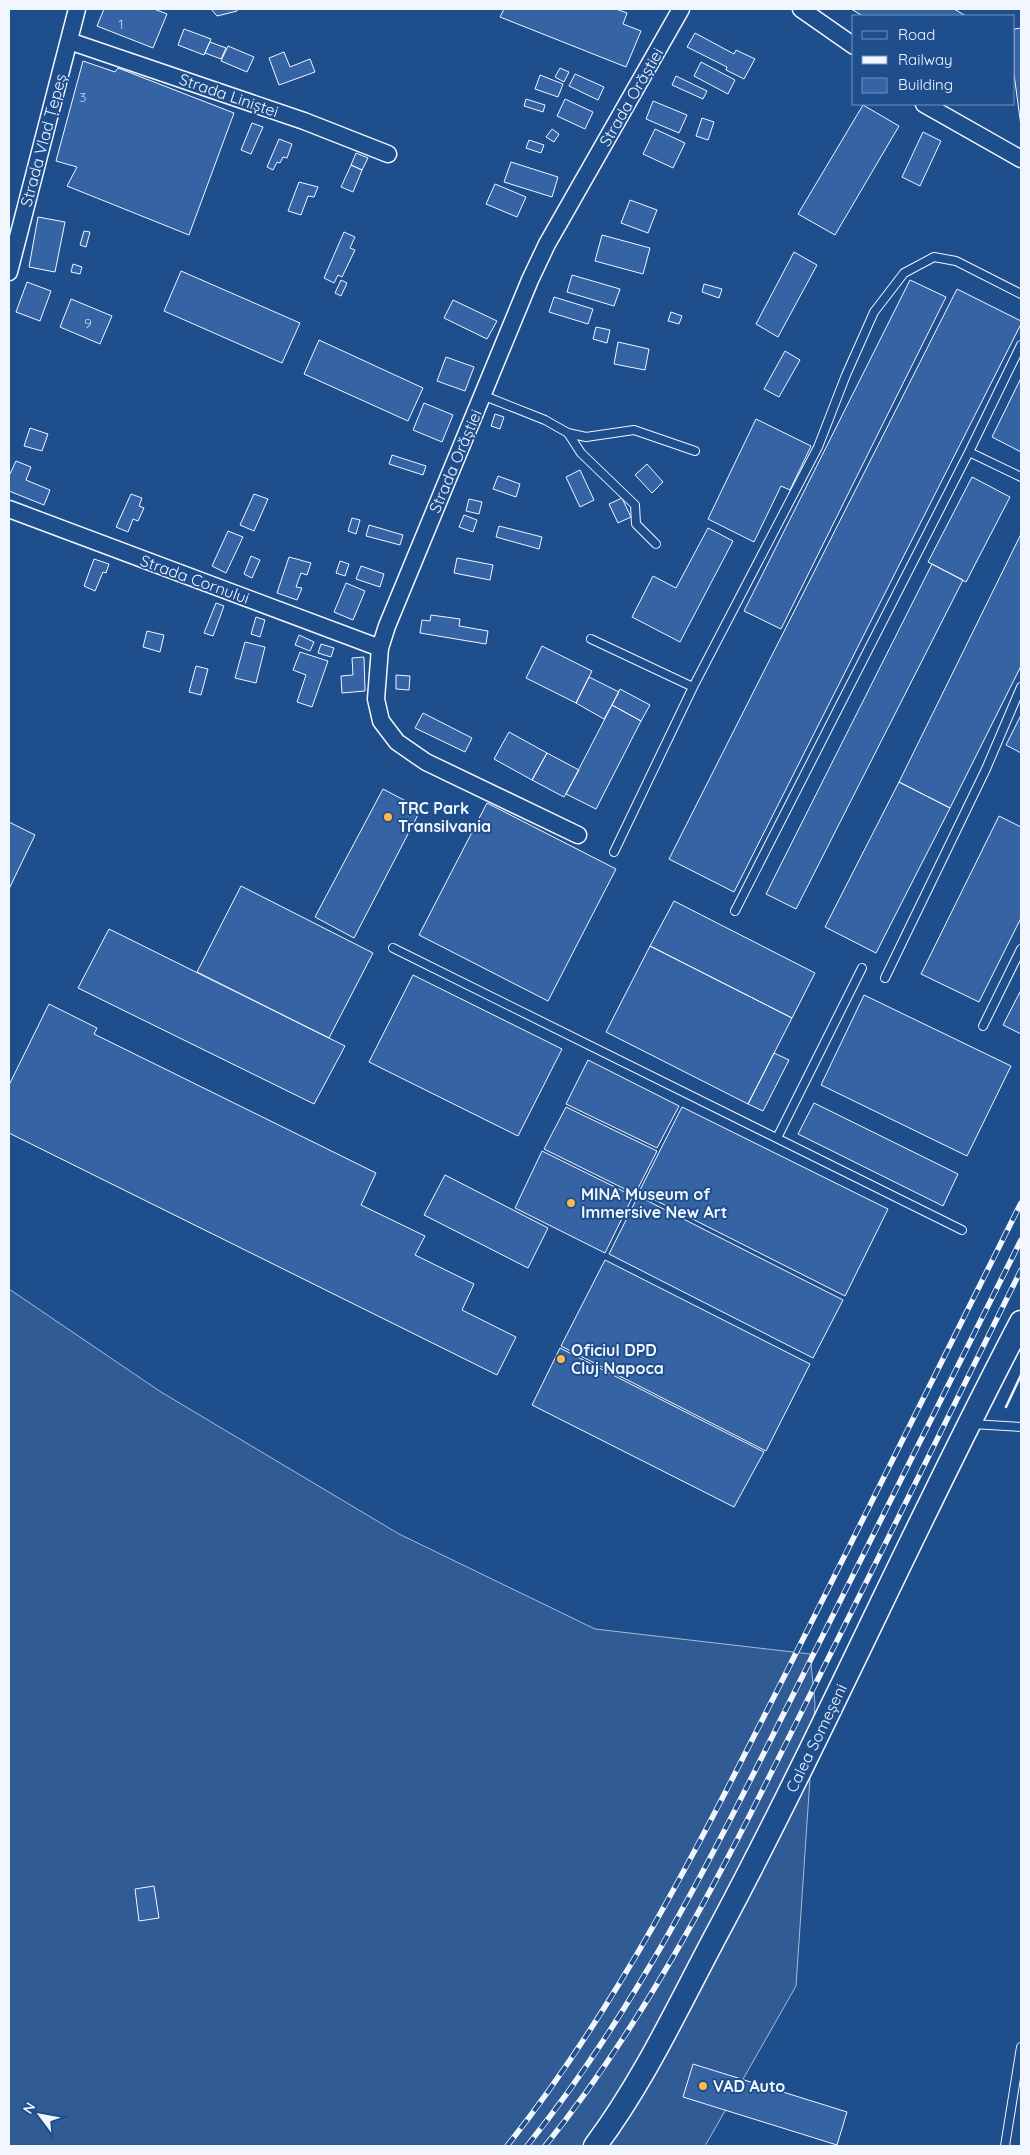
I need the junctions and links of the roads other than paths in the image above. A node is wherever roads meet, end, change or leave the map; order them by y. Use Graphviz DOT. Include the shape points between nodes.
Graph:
graph roads {
  1 [pos="77,9"];
  2 [pos="681,9"];
  3 [pos="801,9"];
  4 [pos="69,40"];
  5 [pos="852,45"];
  6 [pos="926,105"];
  7 [pos="388,154"];
  8 [pos="1021,159"];
  9 [pos="9,272"];
  10 [pos="1021,294"];
  11 [pos="1021,345"];
  12 [pos="482,395"];
  13 [pos="568,433"];
  14 [pos="695,450"];
  15 [pos="969,452"];
  16 [pos="1021,476"];
  17 [pos="9,509"];
  18 [pos="656,544"];
  19 [pos="591,639"];
  20 [pos="380,648"];
  21 [pos="693,687"];
  22 [pos="1021,687"];
  23 [pos="578,835"];
  24 [pos="614,852"];
  25 [pos="735,911"];
  26 [pos="393,948"];
  27 [pos="1021,949"];
  28 [pos="862,968"];
  29 [pos="885,978"];
  30 [pos="983,1026"];
  31 [pos="777,1138"];
  32 [pos="962,1230"];
  33 [pos="1021,1322"];
  34 [pos="967,1424"];
  35 [pos="1021,1427"];
  36 [pos="1021,2047"];
  37 [pos="595,2146"];
  38 [pos="1005,2146"];
  1 -- 4 [label="street, Strada Vlad Țepeș"];
  2 -- 12 [label="street, Strada Orăștiei" via="547,244"];
  3 -- 5 [label="street"];
  4 -- 7 [label="street, Strada Liniștei" via="304,121"];
  4 -- 9 [label="street, Strada Vlad Țepeș"];
  6 -- 8 [label="street"];
  10 -- 21 [label="lane" via="956,261 934,258 904,273 874,312 818,447"];
  11 -- 15 [label="lane"];
  12 -- 13 [label="lane" via="545,420"];
  12 -- 20 [label="street, Strada Orăștiei"];
  13 -- 14 [label="lane" via="586,437 634,430"];
  13 -- 18 [label="lane" via="582,453 635,505 636,524"];
  15 -- 16 [label="lane"];
  15 -- 25 [label="lane"];
  17 -- 20 [label="street, Strada Cornului"];
  19 -- 21 [label="lane"];
  20 -- 23 [label="street, Strada Orăștiei" via="376,699 381,721 397,742 426,762"];
  21 -- 24 [label="lane"];
  22 -- 29 [label="lane" via="986,769"];
  26 -- 31 [label="lane"];
  27 -- 30 [label="lane"];
  28 -- 31 [label="lane"];
  31 -- 32 [label="lane"];
  33 -- 34 [label="main road, Calea Someșeni"];
  34 -- 35 [label="lane"];
  34 -- 37 [label="main road, Calea Someșeni" via="766,1840 640,2077"];
  36 -- 38 [label="lane"];
}
